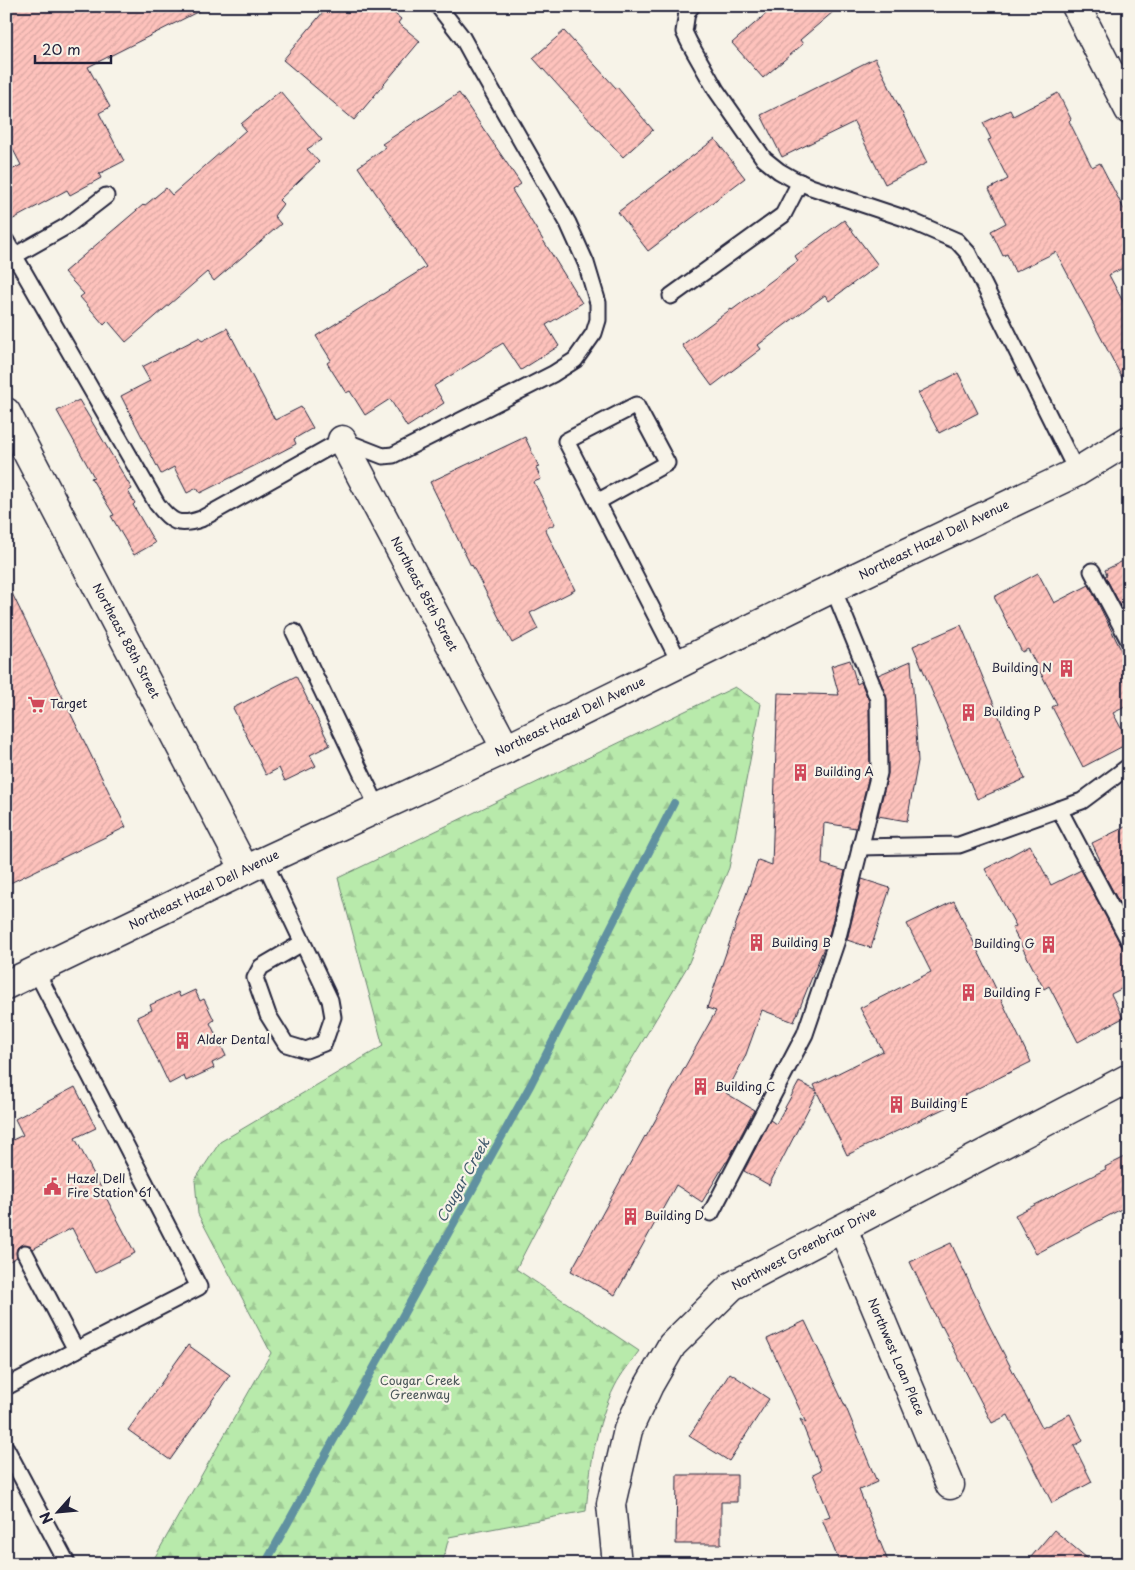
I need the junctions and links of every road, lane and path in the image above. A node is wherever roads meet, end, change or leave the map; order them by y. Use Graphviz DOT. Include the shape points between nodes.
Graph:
graph roads {
  1 [pos="438,6"];
  2 [pos="692,6"];
  3 [pos="1076,6"];
  4 [pos="1129,110"];
  5 [pos="800,182"];
  6 [pos="106,196"];
  7 [pos="6,242"];
  8 [pos="14,256"];
  9 [pos="671,296"];
  10 [pos="6,412"];
  11 [pos="342,440"];
  12 [pos="1129,440"];
  13 [pos="1077,472"];
  14 [pos="597,502"];
  15 [pos="1092,571"];
  16 [pos="833,588"];
  17 [pos="294,632"];
  18 [pos="1129,641"];
  19 [pos="680,663"];
  20 [pos="506,749"];
  21 [pos="1129,766"];
  22 [pos="378,808"];
  23 [pos="1059,809"];
  24 [pos="860,847"];
  25 [pos="255,866"];
  26 [pos="1129,941"];
  27 [pos="302,943"];
  28 [pos="36,971"];
  29 [pos="6,985"];
  30 [pos="1129,1078"];
  31 [pos="711,1213"];
  32 [pos="843,1229"];
  33 [pos="25,1253"];
  34 [pos="76,1350"];
  35 [pos="6,1387"];
  36 [pos="6,1448"];
  37 [pos="950,1485"];
  38 [pos="67,1563"];
  39 [pos="617,1564"];
  1 -- 11 [label="lane" via="462,37 568,224 586,263 598,303 598,320 594,333 575,360 408,448 383,456"];
  2 -- 5 [label="lane" via="687,12 684,32 704,70 764,159"];
  3 -- 4 [label="street"];
  5 -- 9 [label="lane" via="783,215"];
  5 -- 13 [label="lane" via="904,218 957,241 968,253"];
  6 -- 8 [label="lane" via="67,226"];
  7 -- 8 [label="lane"];
  8 -- 11 [label="lane" via="157,504 166,516 178,523 201,519"];
  10 -- 25 [label="street, Northeast 88th Street"];
  11 -- 20 [label="street, Northeast 85th Street"];
  12 -- 13 [label="street, Northeast Hazel Dell Avenue"];
  13 -- 16 [label="street, Northeast Hazel Dell Avenue"];
  14 -- 14 [label="lane" via="566,441 636,405 667,463"];
  14 -- 19 [label="lane"];
  15 -- 18 [label="lane"];
  16 -- 19 [label="street, Northeast Hazel Dell Avenue"];
  16 -- 24 [label="lane" via="878,699 879,773"];
  17 -- 22 [label="lane"];
  19 -- 20 [label="street, Northeast Hazel Dell Avenue"];
  20 -- 22 [label="street, Northeast Hazel Dell Avenue"];
  21 -- 23 [label="lane" via="1082,801"];
  22 -- 25 [label="street, Northeast Hazel Dell Avenue"];
  23 -- 24 [label="lane" via="959,845"];
  23 -- 26 [label="lane"];
  24 -- 31 [label="lane" via="838,937 805,1034"];
  25 -- 27 [label="lane"];
  25 -- 28 [label="street, Northeast Hazel Dell Avenue"];
  27 -- 27 [label="lane" via="330,1000 333,1017 324,1043 306,1050 286,1044 268,1015 256,978 261,967"];
  28 -- 29 [label="street, Northeast Hazel Dell Avenue"];
  28 -- 34 [label="lane" via="199,1287"];
  30 -- 32 [label="street, Northwest Greenbriar Drive"];
  32 -- 37 [label="street, Northwest Loan Place"];
  32 -- 39 [label="street, Northwest Greenbriar Drive" via="732,1286 672,1345 628,1430 611,1504"];
  33 -- 34 [label="lane"];
  34 -- 35 [label="lane"];
  36 -- 38 [label="lane"];
}
